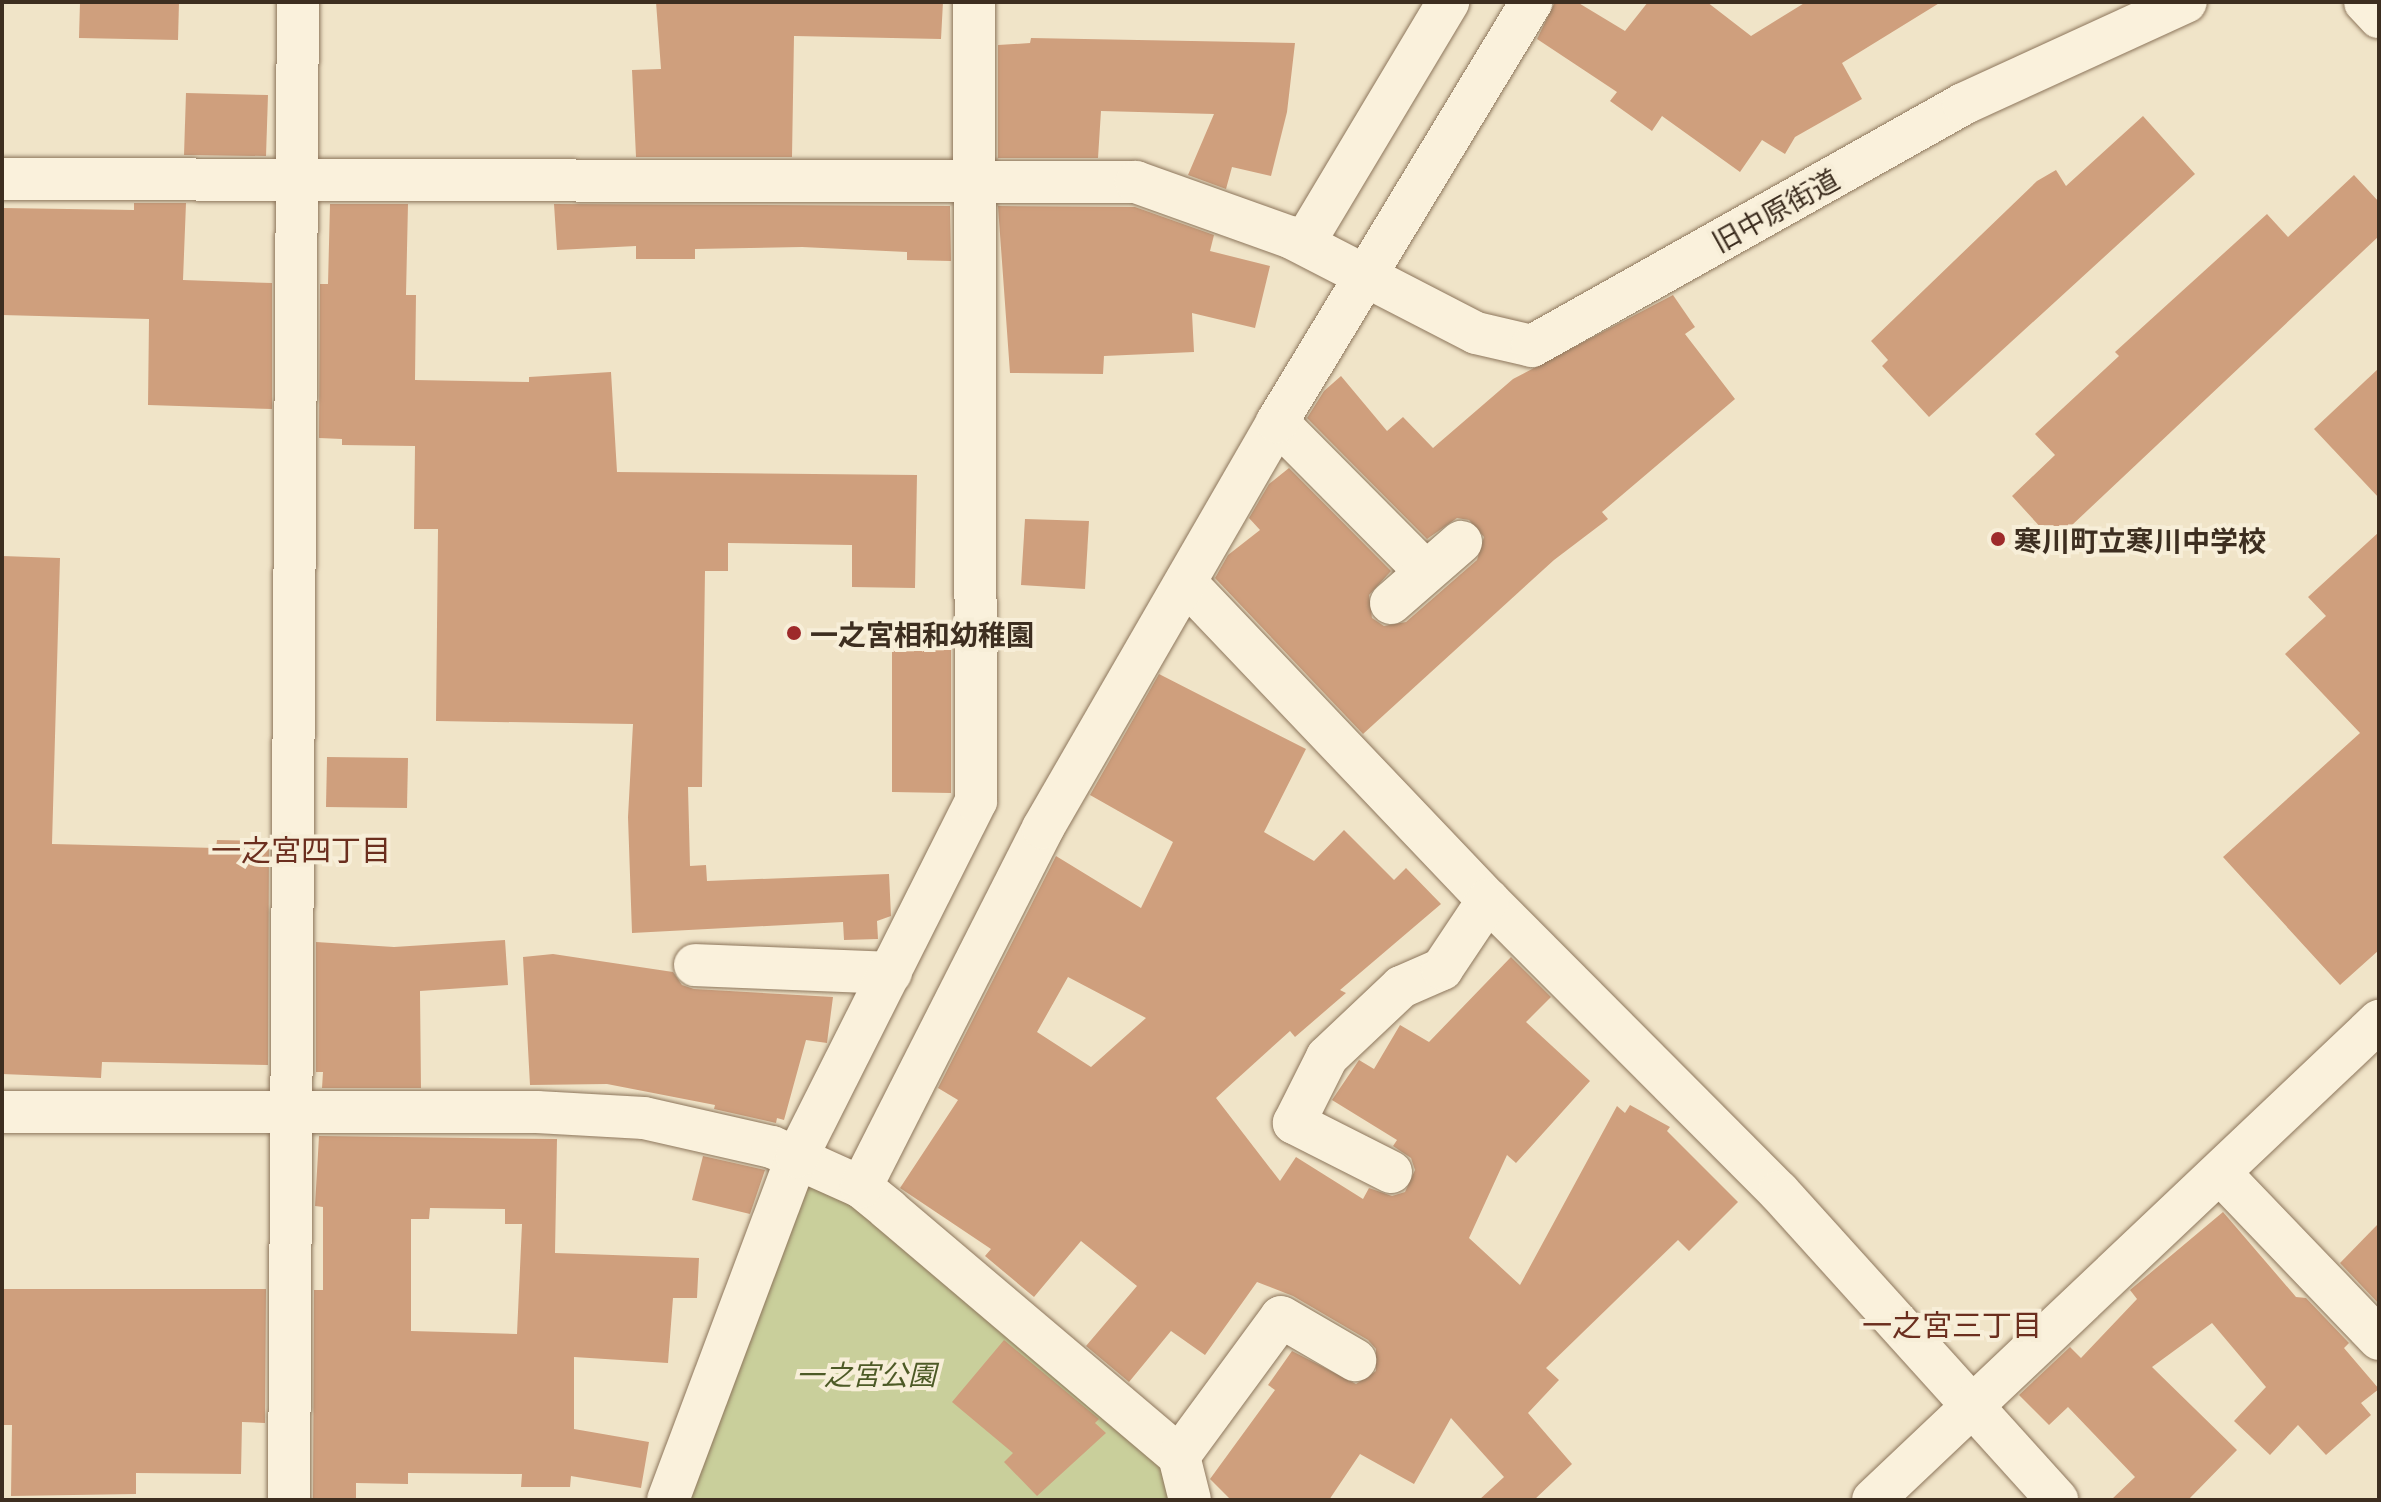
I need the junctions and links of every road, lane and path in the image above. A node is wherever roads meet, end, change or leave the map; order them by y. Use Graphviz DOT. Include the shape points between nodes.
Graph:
graph roads {
  1 [pos="298,2"];
  2 [pos="974,2"];
  3 [pos="1448,2"];
  4 [pos="1531,2"];
  5 [pos="2186,2"];
  6 [pos="2365,2"];
  7 [pos="2379,17"];
  8 [pos="2,179"];
  9 [pos="296,180"];
  10 [pos="973,180"];
  11 [pos="1304,243"];
  12 [pos="1367,274"];
  13 [pos="1277,422"];
  14 [pos="1461,542"];
  15 [pos="1426,572"];
  16 [pos="1186,583"];
  17 [pos="1391,603"];
  18 [pos="1488,900"];
  19 [pos="695,965"];
  20 [pos="891,973"];
  21 [pos="2379,1021"];
  22 [pos="2,1112"];
  23 [pos="288,1112"];
  24 [pos="797,1157"];
  25 [pos="1391,1172"];
  26 [pos="2220,1173"];
  27 [pos="861,1187"];
  28 [pos="2379,1339"];
  29 [pos="1355,1360"];
  30 [pos="1971,1410"];
  31 [pos="1179,1456"];
  32 [pos="289,1500"];
  33 [pos="668,1500"];
  34 [pos="1190,1500"];
  35 [pos="1873,1500"];
  36 [pos="2057,1500"];
  1 -- 9 [label="street"];
  2 -- 10 [label="street"];
  3 -- 11 [label="street"];
  4 -- 12 [label="street"];
  5 -- 12 [label="street, 旧中原街道" via="1963,104 1532,346 1476,333"];
  6 -- 7 [label="street"];
  8 -- 9 [label="street, 旧中原街道"];
  9 -- 10 [label="street, 旧中原街道"];
  9 -- 23 [label="street"];
  10 -- 11 [label="street, 旧中原街道" via="1136,182"];
  10 -- 20 [label="street" via="976,801"];
  11 -- 12 [label="street, 旧中原街道"];
  12 -- 13 [label="street"];
  13 -- 15 [label="street"];
  13 -- 16 [label="street"];
  14 -- 15 [label="street"];
  15 -- 17 [label="street"];
  16 -- 18 [label="street"];
  16 -- 27 [label="street" via="1043,828"];
  18 -- 25 [label="street" via="1442,969 1401,987 1327,1057 1294,1123"];
  18 -- 30 [label="street" via="1779,1192"];
  19 -- 20 [label="street"];
  20 -- 24 [label="street"];
  21 -- 26 [label="street"];
  22 -- 23 [label="street"];
  23 -- 24 [label="street" via="644,1118"];
  23 -- 32 [label="street"];
  24 -- 27 [label="street"];
  24 -- 33 [label="street"];
  26 -- 28 [label="street"];
  26 -- 30 [label="street"];
  27 -- 31 [label="street"];
  29 -- 31 [label="street" via="1281,1317"];
  30 -- 35 [label="street"];
  30 -- 36 [label="street"];
  31 -- 34 [label="street"];
}
